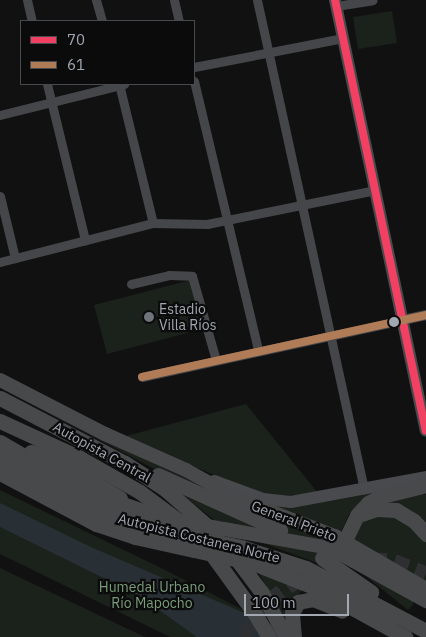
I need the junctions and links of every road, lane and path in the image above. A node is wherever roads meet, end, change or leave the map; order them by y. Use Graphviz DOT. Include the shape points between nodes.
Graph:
graph roads {
  1 [pos="27,0"];
  2 [pos="96,0"];
  3 [pos="174,0"];
  4 [pos="257,0"];
  5 [pos="373,0"];
  6 [pos="336,3"];
  7 [pos="32,20"];
  8 [pos="102,20"];
  9 [pos="179,20"];
  10 [pos="343,38"];
  11 [pos="270,53"];
  12 [pos="195,67"];
  13 [pos="47,85"];
  14 [pos="117,85"];
  15 [pos="121,85"];
  16 [pos="195,85"];
  17 [pos="52,102"];
  18 [pos="0,115"];
  19 [pos="376,190"];
  20 [pos="0,196"];
  21 [pos="301,206"];
  22 [pos="228,221"];
  23 [pos="153,223"];
  24 [pos="85,240"];
  25 [pos="15,258"];
  26 [pos="0,262"];
  27 [pos="131,284"];
  28 [pos="426,315"];
  29 [pos="403,320"];
  30 [pos="330,334"];
  31 [pos="258,350"];
  32 [pos="216,360"];
  33 [pos="142,377"];
  34 [pos="0,380"];
  35 [pos="0,397"];
  36 [pos="7,406"];
  37 [pos="0,421"];
  38 [pos="426,430"];
  39 [pos="0,442"];
  40 [pos="96,446"];
  41 [pos="0,457"];
  42 [pos="186,470"];
  43 [pos="0,473"];
  44 [pos="426,477"];
  45 [pos="119,480"];
  46 [pos="426,485"];
  47 [pos="364,489"];
  48 [pos="163,518"];
  49 [pos="353,522"];
  50 [pos="280,530"];
  51 [pos="426,534"];
  52 [pos="346,538"];
  53 [pos="322,558"];
  54 [pos="347,565"];
  55 [pos="368,589"];
  56 [pos="421,592"];
  57 [pos="254,612"];
  58 [pos="408,621"];
  59 [pos="390,629"];
  60 [pos="288,631"];
  61 [pos="426,631"];
  62 [pos="262,637"];
  63 [pos="269,637"];
  64 [pos="404,637"];
  1 -- 7 [label="street"];
  2 -- 8 [label="street"];
  3 -- 9 [label="street"];
  4 -- 11 [label="street"];
  5 -- 6 [label="street"];
  6 -- 10 [label="main road"];
  10 -- 11 [label="street"];
  10 -- 19 [label="main road"];
  11 -- 12 [label="street"];
  11 -- 21 [label="street"];
  13 -- 17 [label="street"];
  14 -- 17 [label="street"];
  15 -- 23 [label="street"];
  16 -- 22 [label="street"];
  17 -- 18 [label="street"];
  17 -- 24 [label="street"];
  19 -- 21 [label="street"];
  19 -- 29 [label="main road"];
  20 -- 25 [label="street"];
  21 -- 22 [label="street"];
  21 -- 30 [label="street"];
  22 -- 23 [label="street" via="191,226"];
  22 -- 31 [label="street"];
  23 -- 24 [label="street"];
  24 -- 25 [label="street"];
  25 -- 26 [label="street"];
  27 -- 32 [label="street" via="169,275 192,276"];
  28 -- 29 [label="street"];
  29 -- 30 [label="street"];
  29 -- 38 [label="main road"];
  30 -- 31 [label="street"];
  30 -- 47 [label="street"];
  31 -- 32 [label="street"];
  32 -- 33 [label="street"];
  34 -- 42 [label="main road, General Prieto" via="118,440"];
  35 -- 36 [label="highway, Autopista Central"];
  36 -- 40 [label="highway, Autopista Central"];
  37 -- 45 [label="highway, Autopista Central" via="64,449"];
  39 -- 48 [label="highway" via="86,492"];
  40 -- 50 [label="highway"];
  40 -- 60 [label="highway, Autopista Central" via="149,478 205,523 244,567"];
  41 -- 58 [label="highway, Autopista Costanera Norte, bridge" via="99,511 174,534 241,547 306,568"];
  42 -- 47 [label="main road" via="276,501 300,501"];
  42 -- 56 [label="main road, General Prieto" via="240,500 335,536"];
  43 -- 59 [label="highway, Autopista Costanera Norte, bridge" via="96,524 135,538 253,563 316,588"];
  44 -- 47 [label="main road"];
  45 -- 48 [label="highway" via="53,453 30,452 58,461 131,504"];
  45 -- 57 [label="highway, Autopista Central" via="151,499 195,535 218,559"];
  46 -- 49 [label="highway" via="377,498 364,507"];
  48 -- 56 [label="main road, General Prieto, bridge" via="330,548"];
  49 -- 51 [label="highway" via="369,511 389,508 408,516"];
  49 -- 52 [label="highway"];
  53 -- 55 [label="highway"];
  54 -- 55 [label="highway"];
  55 -- 58 [label="highway"];
  57 -- 62 [label="highway, bridge"];
  57 -- 63 [label="highway, Autopista Central, bridge"];
  58 -- 61 [label="highway, Autopista Costanera Norte"];
  59 -- 60 [label="highway" via="308,599 294,606"];
  59 -- 64 [label="highway, Autopista Costanera Norte"];
}
